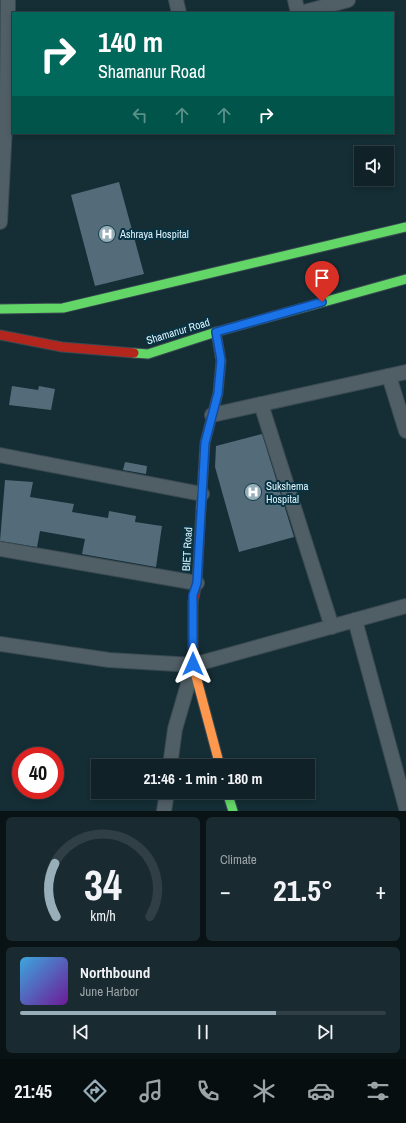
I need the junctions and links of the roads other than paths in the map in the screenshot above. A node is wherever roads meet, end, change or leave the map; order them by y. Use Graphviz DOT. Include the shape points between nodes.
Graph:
graph roads {
  1 [pos="8,0"];
  2 [pos="176,0"];
  3 [pos="295,0"];
  4 [pos="348,0"];
  5 [pos="180,12"];
  6 [pos="298,12"];
  7 [pos="305,12"];
  8 [pos="10,87"];
  9 [pos="0,222"];
  10 [pos="406,228"];
  11 [pos="406,279"];
  12 [pos="0,309"];
  13 [pos="216,332"];
  14 [pos="0,335"];
  15 [pos="406,372"];
  16 [pos="389,376"];
  17 [pos="261,404"];
  18 [pos="212,415"];
  19 [pos="406,431"];
  20 [pos="0,455"];
  21 [pos="202,494"];
  22 [pos="0,549"];
  23 [pos="197,583"];
  24 [pos="406,606"];
  25 [pos="354,620"];
  26 [pos="332,627"];
  27 [pos="0,644"];
  28 [pos="193,664"];
  29 [pos="171,759"];
  30 [pos="218,759"];
  31 [pos="166,799"];
  32 [pos="229,799"];
  33 [pos="406,808"];
  34 [pos="164,811"];
  35 [pos="233,811"];
  1 -- 8 [label="street"];
  2 -- 5 [label="street"];
  3 -- 6 [label="street"];
  4 -- 7 [label="street"];
  8 -- 9 [label="street"];
  10 -- 12 [label="street" via="63,308"];
  11 -- 13 [label="street, Shamanur Road"];
  13 -- 14 [label="street, Shamanur Road" via="148,354 62,347"];
  13 -- 18 [label="street, BIET Road" via="221,360 218,393"];
  15 -- 16 [label="street"];
  16 -- 17 [label="street"];
  16 -- 19 [label="street"];
  17 -- 18 [label="street"];
  17 -- 26 [label="street"];
  18 -- 21 [label="street, BIET Road" via="205,443"];
  20 -- 21 [label="street"];
  21 -- 23 [label="street, BIET Road"];
  22 -- 23 [label="street"];
  23 -- 28 [label="street, BIET Road" via="193,595"];
  24 -- 25 [label="street"];
  25 -- 26 [label="street"];
  25 -- 33 [label="street"];
  26 -- 28 [label="street"];
  27 -- 28 [label="street" via="109,660"];
  28 -- 29 [label="street"];
  28 -- 30 [label="street, BIET Road"];
  31 -- 34 [label="street"];
  32 -- 35 [label="street"];
}
